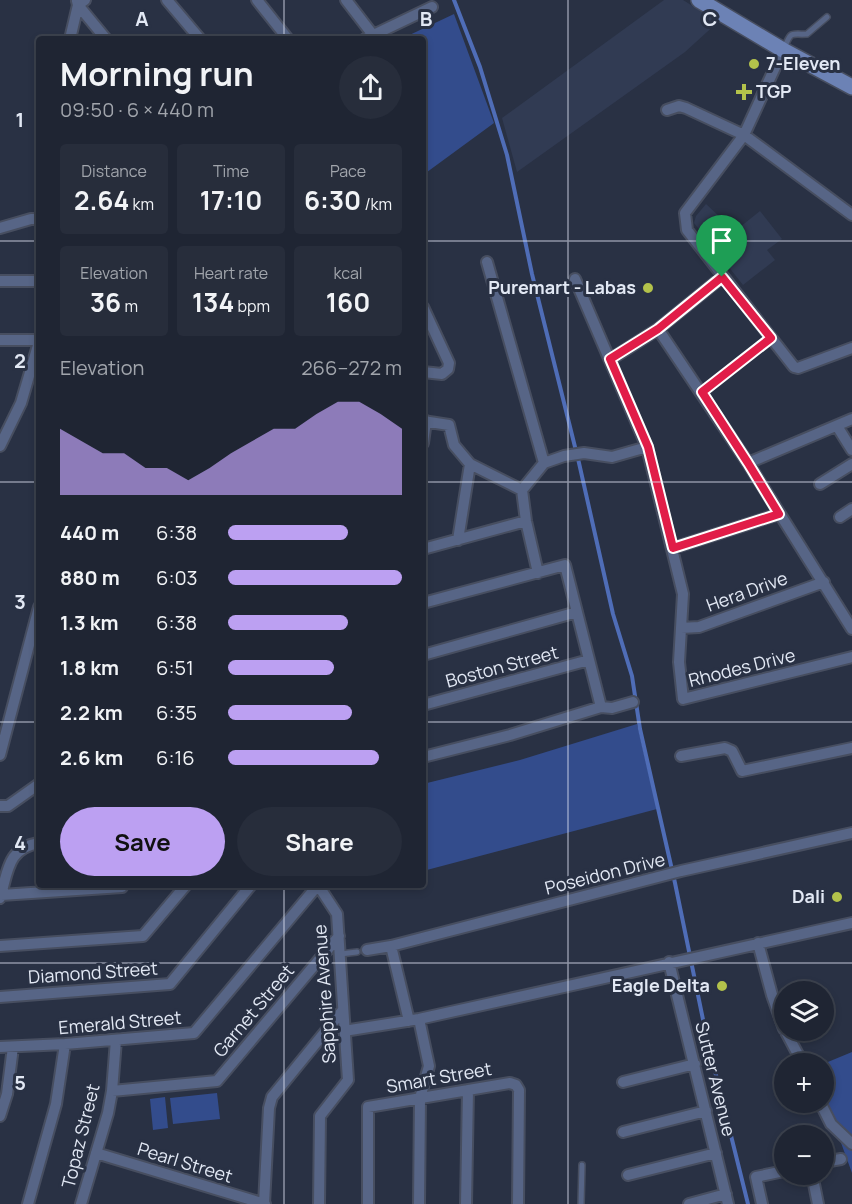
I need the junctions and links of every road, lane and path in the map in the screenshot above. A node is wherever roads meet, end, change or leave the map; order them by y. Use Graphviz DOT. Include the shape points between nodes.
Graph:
graph roads {
  1 [pos="167,0"];
  2 [pos="257,0"];
  3 [pos="346,0"];
  4 [pos="699,0"];
  5 [pos="80,2"];
  6 [pos="432,7"];
  7 [pos="827,17"];
  8 [pos="71,36"];
  9 [pos="104,36"];
  10 [pos="197,36"];
  11 [pos="286,36"];
  12 [pos="368,36"];
  13 [pos="371,36"];
  14 [pos="783,50"];
  15 [pos="852,87"];
  16 [pos="668,110"];
  17 [pos="744,135"];
  18 [pos="852,215"];
  19 [pos="36,219"];
  20 [pos="0,228"];
  21 [pos="487,262"];
  22 [pos="722,277"];
  23 [pos="575,279"];
  24 [pos="0,280"];
  25 [pos="36,281"];
  26 [pos="426,313"];
  27 [pos="658,329"];
  28 [pos="771,338"];
  29 [pos="0,340"];
  30 [pos="36,341"];
  31 [pos="852,348"];
  32 [pos="36,351"];
  33 [pos="610,359"];
  34 [pos="426,372"];
  35 [pos="702,392"];
  36 [pos="852,419"];
  37 [pos="426,421"];
  38 [pos="837,426"];
  39 [pos="0,446"];
  40 [pos="648,447"];
  41 [pos="852,450"];
  42 [pos="544,463"];
  43 [pos="748,463"];
  44 [pos="470,464"];
  45 [pos="852,464"];
  46 [pos="820,484"];
  47 [pos="522,490"];
  48 [pos="852,509"];
  49 [pos="779,514"];
  50 [pos="840,517"];
  51 [pos="525,521"];
  52 [pos="458,540"];
  53 [pos="426,548"];
  54 [pos="673,548"];
  55 [pos="538,573"];
  56 [pos="824,582"];
  57 [pos="426,602"];
  58 [pos="577,612"];
  59 [pos="36,619"];
  60 [pos="681,628"];
  61 [pos="852,629"];
  62 [pos="426,654"];
  63 [pos="852,657"];
  64 [pos="589,660"];
  65 [pos="633,702"];
  66 [pos="426,704"];
  67 [pos="601,707"];
  68 [pos="852,748"];
  69 [pos="0,755"];
  70 [pos="426,756"];
  71 [pos="681,756"];
  72 [pos="36,786"];
  73 [pos="0,806"];
  74 [pos="852,833"];
  75 [pos="36,844"];
  76 [pos="5,860"];
  77 [pos="110,888"];
  78 [pos="183,888"];
  79 [pos="249,888"];
  80 [pos="315,888"];
  81 [pos="320,888"];
  82 [pos="0,897"];
  83 [pos="852,923"];
  84 [pos="339,936"];
  85 [pos="759,943"];
  86 [pos="0,946"];
  87 [pos="391,946"];
  88 [pos="362,951"];
  89 [pos="340,954"];
  90 [pos="673,961"];
  91 [pos="0,997"];
  92 [pos="774,1000"];
  93 [pos="343,1010"];
  94 [pos="414,1020"];
  95 [pos="344,1031"];
  96 [pos="116,1040"];
  97 [pos="65,1044"];
  98 [pos="0,1047"];
  99 [pos="13,1047"];
  100 [pos="695,1064"];
  101 [pos="623,1082"];
  102 [pos="468,1090"];
  103 [pos="112,1091"];
  104 [pos="420,1098"];
  105 [pos="706,1111"];
  106 [pos="826,1113"];
  107 [pos="0,1116"];
  108 [pos="623,1132"];
  109 [pos="852,1144"];
  110 [pos="96,1153"];
  111 [pos="716,1153"];
  112 [pos="841,1159"];
  113 [pos="834,1160"];
  114 [pos="582,1165"];
  115 [pos="774,1173"];
  116 [pos="628,1175"];
  117 [pos="814,1185"];
  118 [pos="727,1199"];
  119 [pos="28,1204"];
  120 [pos="82,1204"];
  121 [pos="264,1204"];
  122 [pos="319,1204"];
  123 [pos="368,1204"];
  124 [pos="419,1204"];
  125 [pos="466,1204"];
  126 [pos="518,1204"];
  127 [pos="581,1204"];
  128 [pos="689,1204"];
  129 [pos="762,1204"];
  130 [pos="818,1204"];
  1 -- 10 [label="street"];
  2 -- 11 [label="street"];
  3 -- 12 [label="street"];
  4 -- 14 [label="main road"];
  5 -- 8 [label="street"];
  5 -- 9 [label="street"];
  6 -- 13 [label="street"];
  7 -- 14 [label="lane" via="807,34 792,33"];
  14 -- 15 [label="main road"];
  14 -- 17 [label="street"];
  16 -- 17 [label="street" via="686,108"];
  17 -- 18 [label="street"];
  17 -- 22 [label="street" via="685,213 687,230"];
  19 -- 20 [label="street"];
  21 -- 42 [label="street"];
  22 -- 27 [label="street"];
  22 -- 28 [label="street"];
  23 -- 33 [label="street, Rhodes Drive"];
  24 -- 25 [label="street"];
  26 -- 34 [label="street" via="449,363 442,374"];
  27 -- 33 [label="street"];
  27 -- 35 [label="street"];
  28 -- 31 [label="street" via="794,368"];
  28 -- 35 [label="lane"];
  29 -- 30 [label="street"];
  32 -- 39 [label="street" via="21,403"];
  33 -- 40 [label="street, Rhodes Drive"];
  35 -- 43 [label="street"];
  36 -- 38 [label="street"];
  37 -- 44 [label="street" via="449,425 454,445"];
  38 -- 41 [label="street"];
  38 -- 43 [label="street"];
  40 -- 42 [label="street" via="612,458 584,453"];
  40 -- 54 [label="street, Rhodes Drive"];
  42 -- 47 [label="street"];
  43 -- 49 [label="street"];
  44 -- 47 [label="street"];
  44 -- 52 [label="street"];
  45 -- 46 [label="street"];
  47 -- 51 [label="street"];
  48 -- 50 [label="street"];
  49 -- 54 [label="street"];
  49 -- 56 [label="street"];
  51 -- 52 [label="street"];
  51 -- 55 [label="street"];
  52 -- 53 [label="street"];
  54 -- 60 [label="street, Rhodes Drive" via="683,594"];
  55 -- 57 [label="street"];
  55 -- 58 [label="street" via="565,565"];
  56 -- 60 [label="street, Hera Drive" via="699,627"];
  56 -- 61 [label="street"];
  58 -- 62 [label="street"];
  58 -- 64 [label="street"];
  59 -- 69 [label="street"];
  60 -- 63 [label="street, Rhodes Drive" via="679,662 684,699"];
  64 -- 66 [label="street, Boston Street"];
  64 -- 67 [label="street"];
  65 -- 67 [label="street"];
  67 -- 70 [label="street"];
  68 -- 71 [label="street" via="742,771 732,751 725,748"];
  72 -- 73 [label="street" via="8,806"];
  74 -- 87 [label="street, Poseidon Drive" via="681,871"];
  75 -- 76 [label="street"];
  76 -- 82 [label="street"];
  77 -- 82 [label="street"];
  78 -- 86 [label="street" via="143,936"];
  79 -- 91 [label="street, Diamond Street" via="170,984"];
  80 -- 96 [label="street, Emerald Street" via="194,1033"];
  81 -- 84 [label="street, Sapphire Avenue" via="337,914"];
  83 -- 85 [label="street"];
  84 -- 89 [label="street, Sapphire Avenue"];
  84 -- 103 [label="street, Garnet Street" via="217,1081"];
  85 -- 90 [label="street"];
  85 -- 92 [label="street"];
  87 -- 88 [label="street, Poseidon Drive"];
  87 -- 94 [label="street"];
  88 -- 89 [label="lane"];
  89 -- 93 [label="street, Sapphire Avenue"];
  90 -- 94 [label="street"];
  90 -- 100 [label="street, Sutter Avenue"];
  93 -- 95 [label="street, Sapphire Avenue"];
  93 -- 121 [label="street" via="272,1097 268,1108"];
  94 -- 95 [label="street"];
  94 -- 104 [label="street" via="429,1066"];
  95 -- 122 [label="street, Sapphire Avenue" via="348,1080 320,1116"];
  96 -- 97 [label="street, Emerald Street"];
  96 -- 103 [label="street, Topaz Street"];
  97 -- 99 [label="street, Emerald Street"];
  97 -- 119 [label="street" via="56,1104"];
  98 -- 99 [label="street, Emerald Street"];
  99 -- 107 [label="street"];
  100 -- 101 [label="street"];
  100 -- 105 [label="street, Sutter Avenue"];
  102 -- 104 [label="street, Smart Street"];
  102 -- 125 [label="street"];
  102 -- 126 [label="street, Smart Street" via="510,1083 519,1090"];
  103 -- 110 [label="street, Topaz Street"];
  104 -- 123 [label="street, Smart Street" via="368,1107"];
  104 -- 124 [label="street"];
  105 -- 108 [label="street"];
  105 -- 111 [label="street, Sutter Avenue"];
  106 -- 109 [label="street"];
  110 -- 120 [label="street, Topaz Street"];
  110 -- 121 [label="street, Pearl Street"];
  111 -- 116 [label="street"];
  111 -- 118 [label="street, Sutter Avenue"];
  112 -- 113 [label="street"];
  114 -- 127 [label="lane"];
  115 -- 129 [label="street" via="756,1177"];
  117 -- 130 [label="street"];
  118 -- 128 [label="street"];
}
